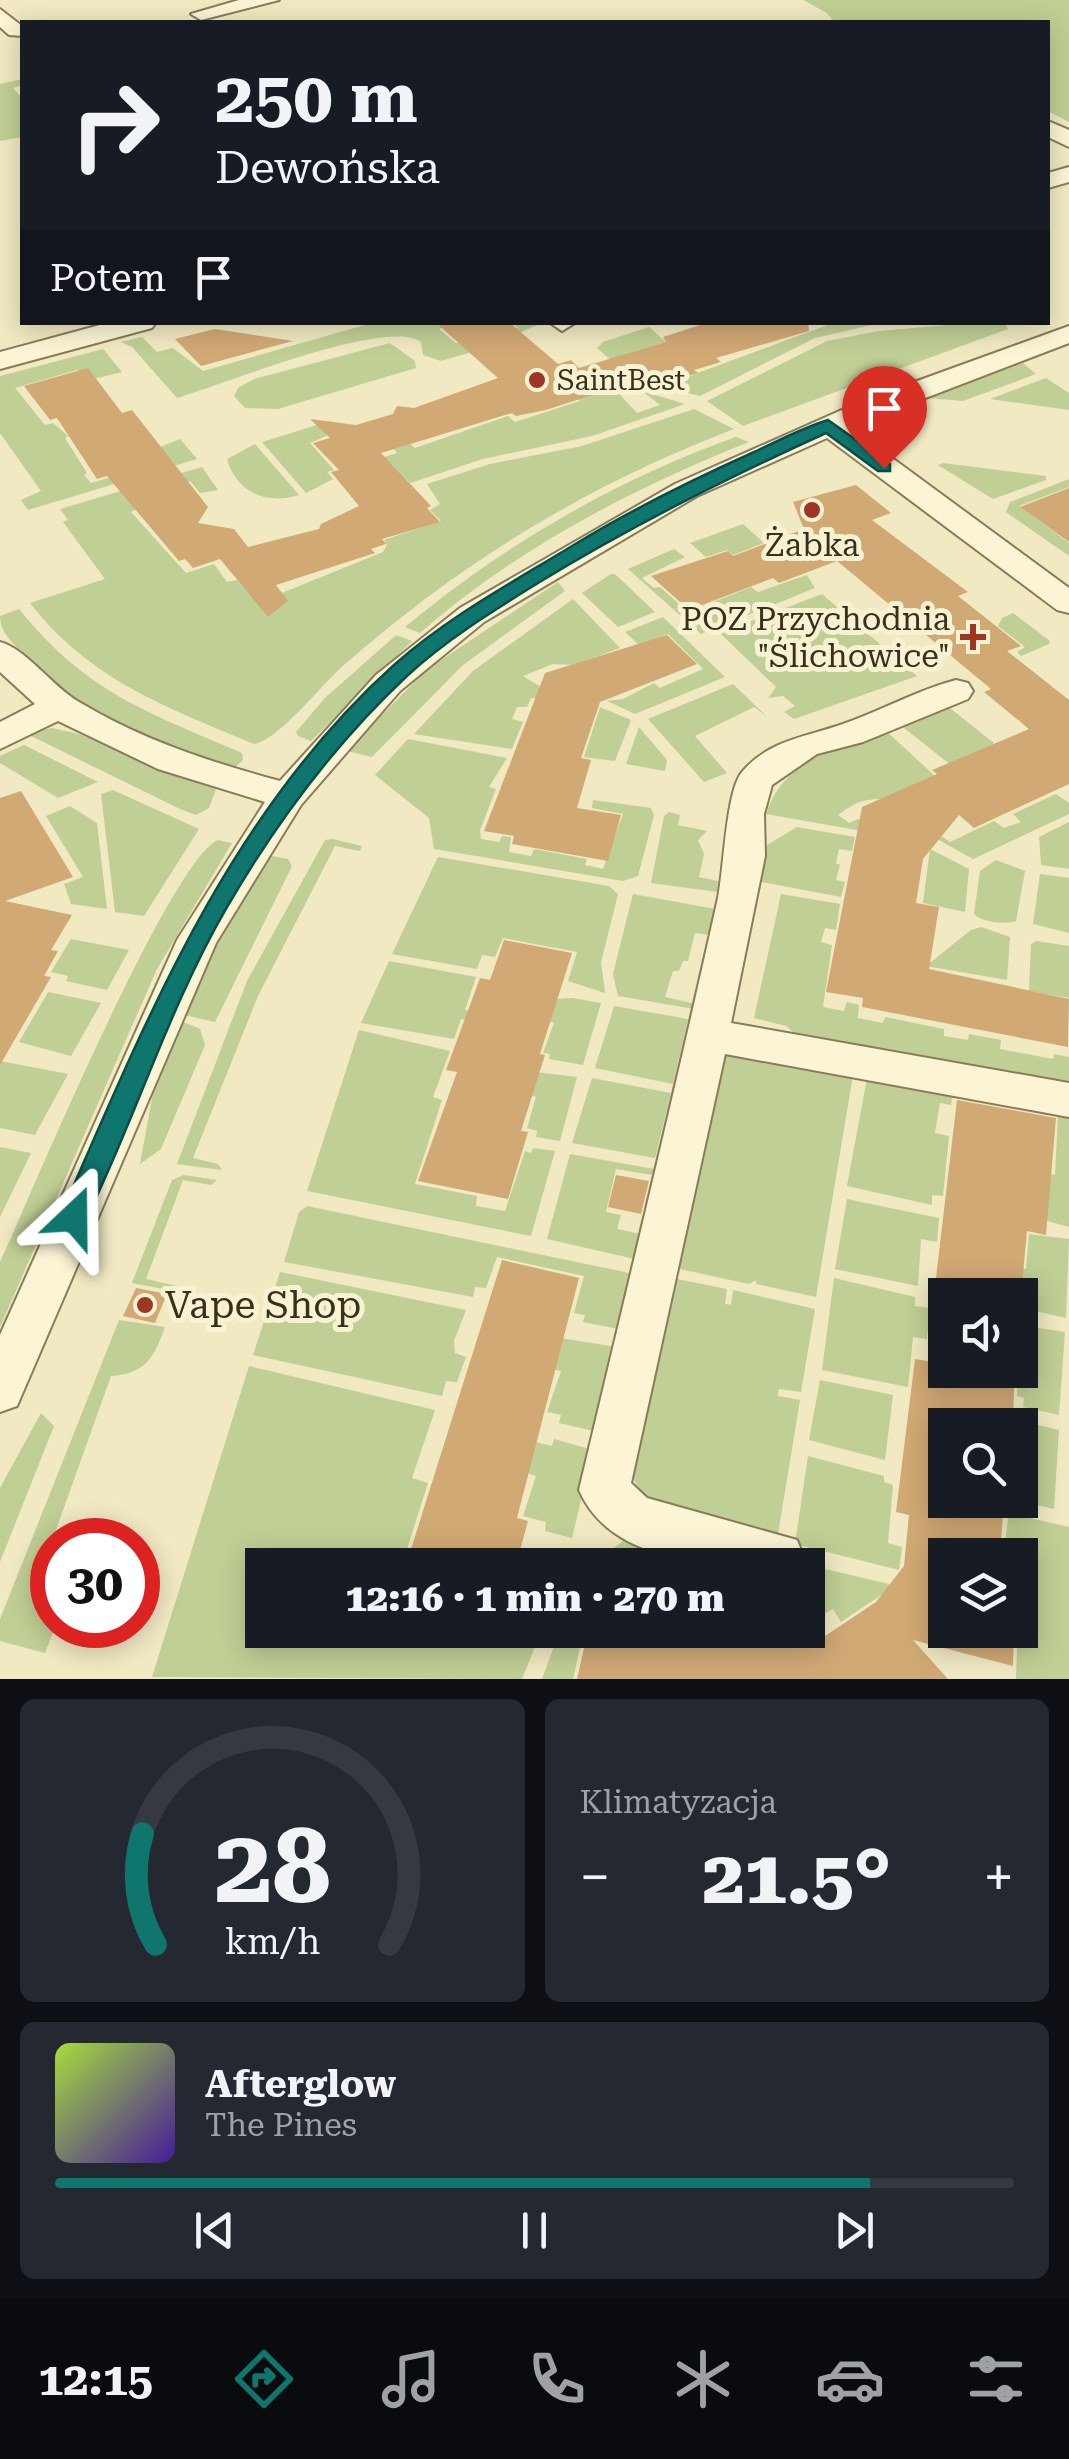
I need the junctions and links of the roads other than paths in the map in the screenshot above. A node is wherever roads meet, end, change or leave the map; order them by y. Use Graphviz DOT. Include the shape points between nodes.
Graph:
graph roads {
  1 [pos="269,0"];
  2 [pos="201,14"];
  3 [pos="0,15"];
  4 [pos="16,31"];
  5 [pos="131,325"];
  6 [pos="1069,334"];
  7 [pos="0,361"];
  8 [pos="828,426"];
  9 [pos="1069,603"];
  10 [pos="0,652"];
  11 [pos="956,691"];
  12 [pos="58,707"];
  13 [pos="0,736"];
  14 [pos="288,796"];
  15 [pos="708,1035"];
  16 [pos="1069,1100"];
  17 [pos="0,1390"];
  18 [pos="741,1548"];
  1 -- 2 [label="street"];
  3 -- 4 [label="street"];
  5 -- 7 [label="street"];
  6 -- 8 [label="street"];
  8 -- 9 [label="street"];
  8 -- 14 [label="street" via="686,490 472,616 396,676"];
  10 -- 12 [label="street"];
  11 -- 15 [label="street" via="806,745 756,780"];
  12 -- 13 [label="street"];
  12 -- 14 [label="street" via="132,744"];
  14 -- 17 [label="street" via="216,904 178,976"];
  15 -- 16 [label="street"];
  15 -- 18 [label="street" via="604,1490 641,1521"];
}
